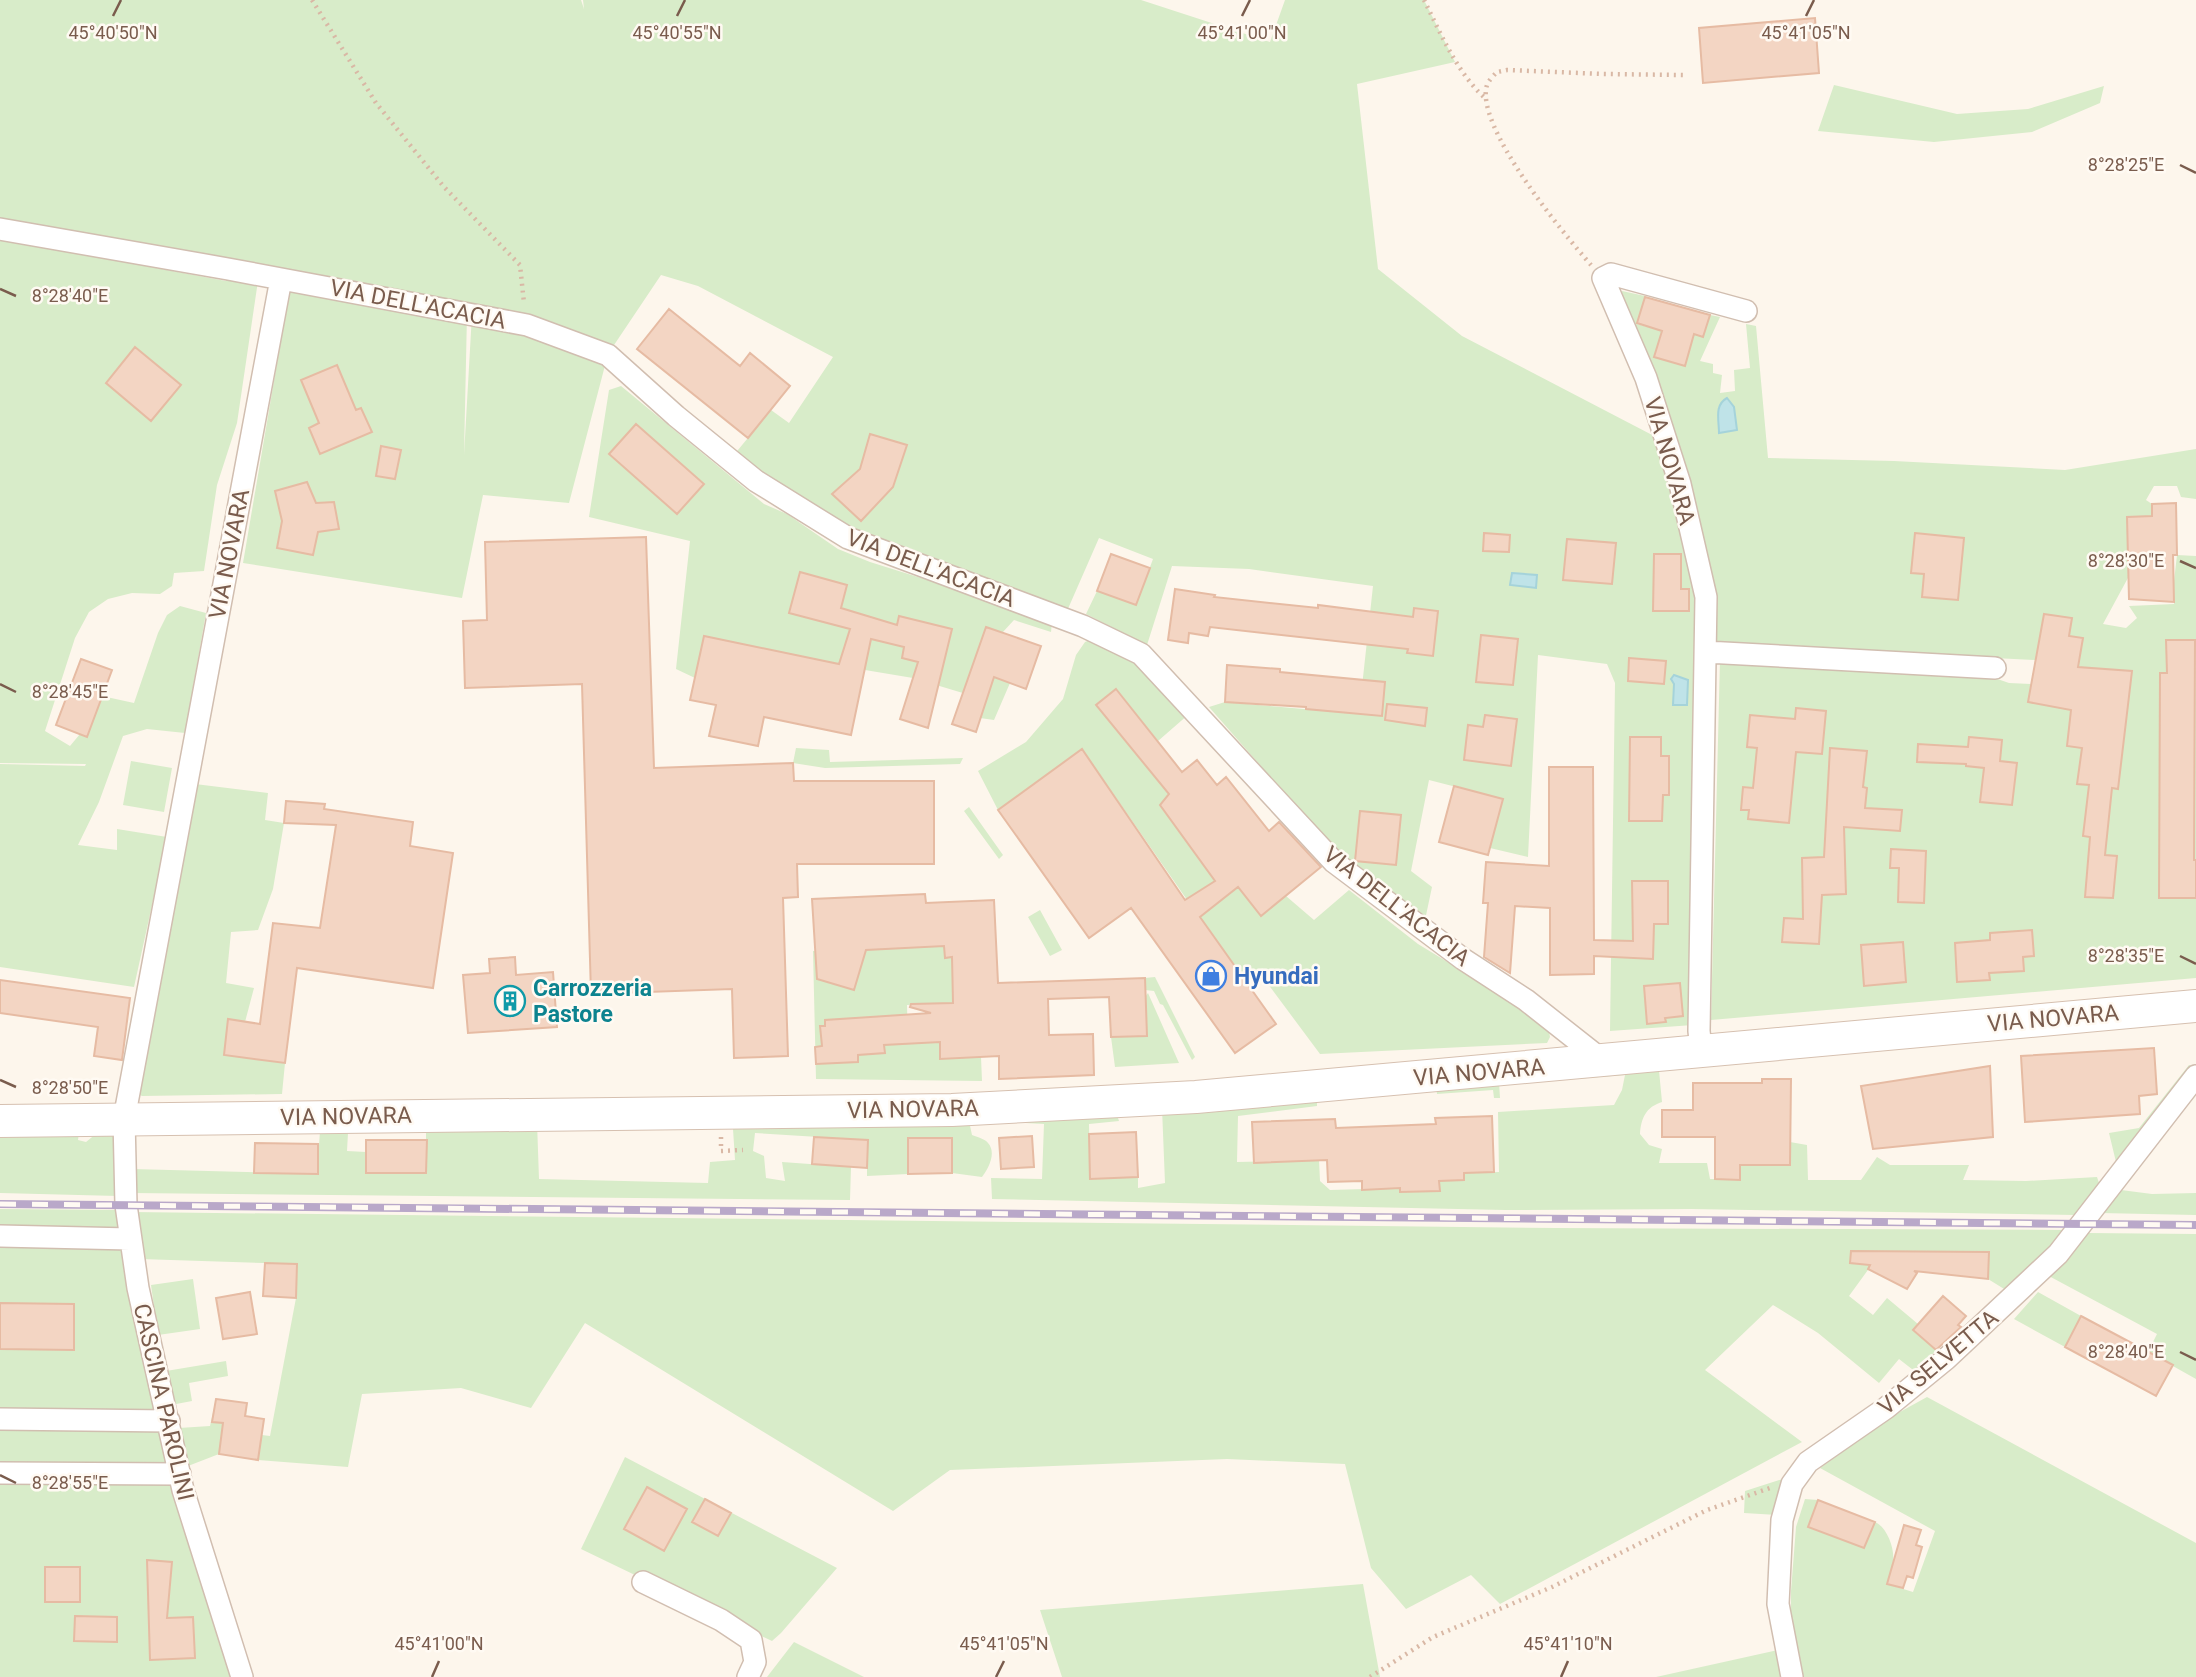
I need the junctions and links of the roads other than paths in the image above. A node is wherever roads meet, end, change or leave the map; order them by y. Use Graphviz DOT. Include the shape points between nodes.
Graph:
graph roads {
  1 [pos="0,229"];
  2 [pos="281,279"];
  3 [pos="1746,311"];
  4 [pos="1706,652"];
  5 [pos="1995,668"];
  6 [pos="2196,1006"];
  7 [pos="1701,1049"];
  8 [pos="1602,1060"];
  9 [pos="2196,1076"];
  10 [pos="124,1119"];
  11 [pos="0,1121"];
  12 [pos="0,1236"];
  13 [pos="130,1239"];
  14 [pos="0,1419"];
  15 [pos="169,1422"];
  16 [pos="0,1473"];
  17 [pos="180,1474"];
  18 [pos="643,1582"];
  19 [pos="242,1677"];
  20 [pos="748,1677"];
  21 [pos="1792,1677"];
  1 -- 2 [label="street, VIA DELL'ACACIA"];
  2 -- 8 [label="street, VIA DELL'ACACIA" via="527,325 608,355 756,481 848,538 1083,626 1141,654 1334,862"];
  2 -- 10 [label="street, VIA NOVARA"];
  3 -- 4 [label="street, VIA NOVARA" via="1611,274 1603,278 1646,379 1680,484 1706,597"];
  4 -- 5 [label="street"];
  4 -- 7 [label="street, VIA NOVARA"];
  6 -- 7 [label="main road, VIA NOVARA"];
  7 -- 8 [label="main road, VIA NOVARA"];
  8 -- 10 [label="main road, VIA NOVARA" via="1196,1097 952,1110"];
  9 -- 21 [label="street, VIA SELVETTA" via="2058,1254 1946,1359 1808,1462 1792,1484 1782,1520 1778,1604"];
  10 -- 11 [label="main road, VIA NOVARA"];
  10 -- 13 [label="street, CASCINA PAROLINI"];
  12 -- 13 [label="street"];
  13 -- 15 [label="street, CASCINA PAROLINI"];
  14 -- 15 [label="street"];
  15 -- 17 [label="street, CASCINA PAROLINI"];
  16 -- 17 [label="street"];
  17 -- 19 [label="street, CASCINA PAROLINI"];
  18 -- 20 [label="street" via="722,1620 751,1640 755,1662"];
}
